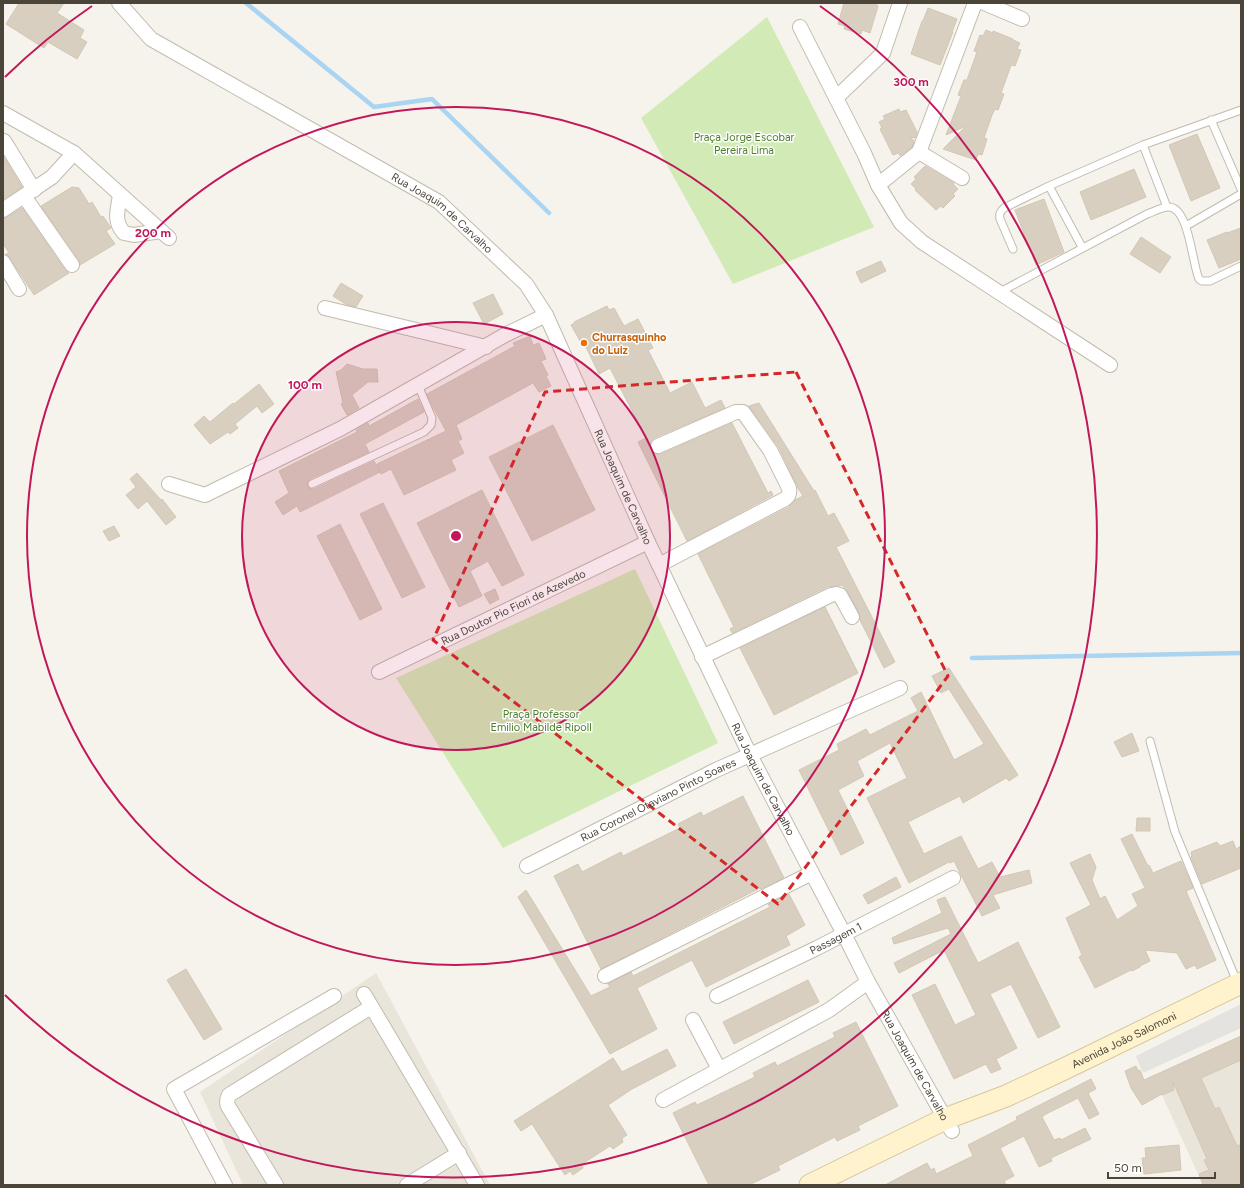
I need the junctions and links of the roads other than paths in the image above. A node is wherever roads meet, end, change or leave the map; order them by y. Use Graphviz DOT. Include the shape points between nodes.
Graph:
graph roads {
  1 [pos="119,3"];
  2 [pos="900,3"];
  3 [pos="976,3"];
  4 [pos="984,3"];
  5 [pos="1022,19"];
  6 [pos="800,27"];
  7 [pos="836,98"];
  8 [pos="1241,110"];
  9 [pos="3,113"];
  10 [pos="1211,120"];
  11 [pos="4,141"];
  12 [pos="1143,146"];
  13 [pos="919,152"];
  14 [pos="74,153"];
  15 [pos="962,178"];
  16 [pos="878,185"];
  17 [pos="1049,186"];
  18 [pos="1241,189"];
  19 [pos="29,193"];
  20 [pos="1241,194"];
  21 [pos="120,195"];
  22 [pos="1167,207"];
  23 [pos="3,210"];
  24 [pos="1186,226"];
  25 [pos="1082,247"];
  26 [pos="1012,249"];
  27 [pos="3,262"];
  28 [pos="72,265"];
  29 [pos="1241,266"];
  30 [pos="20,289"];
  31 [pos="1000,292"];
  32 [pos="325,308"];
  33 [pos="546,315"];
  34 [pos="486,347"];
  35 [pos="1110,365"];
  36 [pos="418,385"];
  37 [pos="658,446"];
  38 [pos="169,484"];
  39 [pos="312,484"];
  40 [pos="648,542"];
  41 [pos="659,565"];
  42 [pos="852,617"];
  43 [pos="702,657"];
  44 [pos="379,672"];
  45 [pos="900,688"];
  46 [pos="1150,741"];
  47 [pos="750,755"];
  48 [pos="527,866"];
  49 [pos="812,873"];
  50 [pos="953,878"];
  51 [pos="844,934"];
  52 [pos="605,976"];
  53 [pos="868,982"];
  54 [pos="1240,983"];
  55 [pos="364,994"];
  56 [pos="334,996"];
  57 [pos="717,996"];
  58 [pos="371,1007"];
  59 [pos="693,1020"];
  60 [pos="719,1069"];
  61 [pos="662,1100"];
  62 [pos="948,1125"];
  63 [pos="459,1153"];
  64 [pos="225,1185"];
  65 [pos="276,1185"];
  66 [pos="407,1185"];
  67 [pos="477,1185"];
  68 [pos="810,1185"];
  69 [pos="842,1185"];
  1 -- 33 [label="street, Rua Joaquim de Carvalho" via="151,39 439,202 526,284"];
  2 -- 7 [label="street" via="883,53"];
  3 -- 13 [label="street"];
  4 -- 5 [label="street"];
  6 -- 7 [label="street"];
  7 -- 16 [label="street"];
  8 -- 10 [label="lane"];
  9 -- 14 [label="street"];
  10 -- 12 [label="lane"];
  10 -- 18 [label="lane"];
  11 -- 19 [label="street"];
  12 -- 17 [label="lane"];
  12 -- 22 [label="lane"];
  13 -- 15 [label="street"];
  13 -- 16 [label="street"];
  14 -- 19 [label="street" via="52,177"];
  14 -- 21 [label="street"];
  16 -- 31 [label="street" via="901,223 922,242"];
  17 -- 25 [label="lane"];
  17 -- 26 [label="lane" via="1001,211 1000,219"];
  19 -- 23 [label="street"];
  19 -- 28 [label="street"];
  20 -- 24 [label="lane"];
  21 -- 21 [label="street" via="165,234 124,233 118,227"];
  22 -- 24 [label="lane" via="1179,212"];
  22 -- 25 [label="lane" via="1147,214"];
  24 -- 29 [label="lane" via="1198,275 1202,281 1210,281"];
  25 -- 31 [label="lane"];
  27 -- 30 [label="street"];
  31 -- 35 [label="street"];
  32 -- 34 [label="street"];
  33 -- 34 [label="street"];
  33 -- 40 [label="street, Rua Joaquim de Carvalho"];
  34 -- 36 [label="street"];
  36 -- 38 [label="street" via="340,429 205,495"];
  36 -- 39 [label="lane" via="432,418 431,425 424,432"];
  37 -- 41 [label="street" via="736,412 743,412 770,450 789,488 785,499"];
  40 -- 41 [label="street, Rua Joaquim de Carvalho"];
  40 -- 44 [label="street, Rua Doutor Pio Fiori de Azevedo"];
  41 -- 43 [label="street, Rua Joaquim de Carvalho"];
  42 -- 43 [label="street" via="840,595 831,595"];
  43 -- 47 [label="street, Rua Joaquim de Carvalho"];
  45 -- 47 [label="street, Rua Coronel Otaviano Pinto Soares"];
  46 -- 54 [label="lane" via="1175,832"];
  47 -- 48 [label="street, Rua Coronel Otaviano Pinto Soares"];
  47 -- 49 [label="street, Rua Joaquim de Carvalho"];
  49 -- 51 [label="street, Rua Joaquim de Carvalho"];
  49 -- 52 [label="street"];
  50 -- 51 [label="street, Passagem 1"];
  51 -- 53 [label="street, Rua Joaquim de Carvalho"];
  51 -- 57 [label="street, Passagem 1"];
  53 -- 60 [label="street" via="829,1010"];
  53 -- 62 [label="street, Rua Joaquim de Carvalho"];
  54 -- 62 [label="main road, Avenida João Salomoni"];
  55 -- 58 [label="street"];
  56 -- 64 [label="street" via="174,1089"];
  58 -- 63 [label="street"];
  58 -- 65 [label="street" via="229,1095 226,1101 228,1106"];
  59 -- 60 [label="street"];
  60 -- 61 [label="street"];
  62 -- 68 [label="main road, Avenida João Salomoni"];
  62 -- 69 [label="main road, Avenida João Salomoni"];
  63 -- 66 [label="street"];
  63 -- 67 [label="street"];
}
